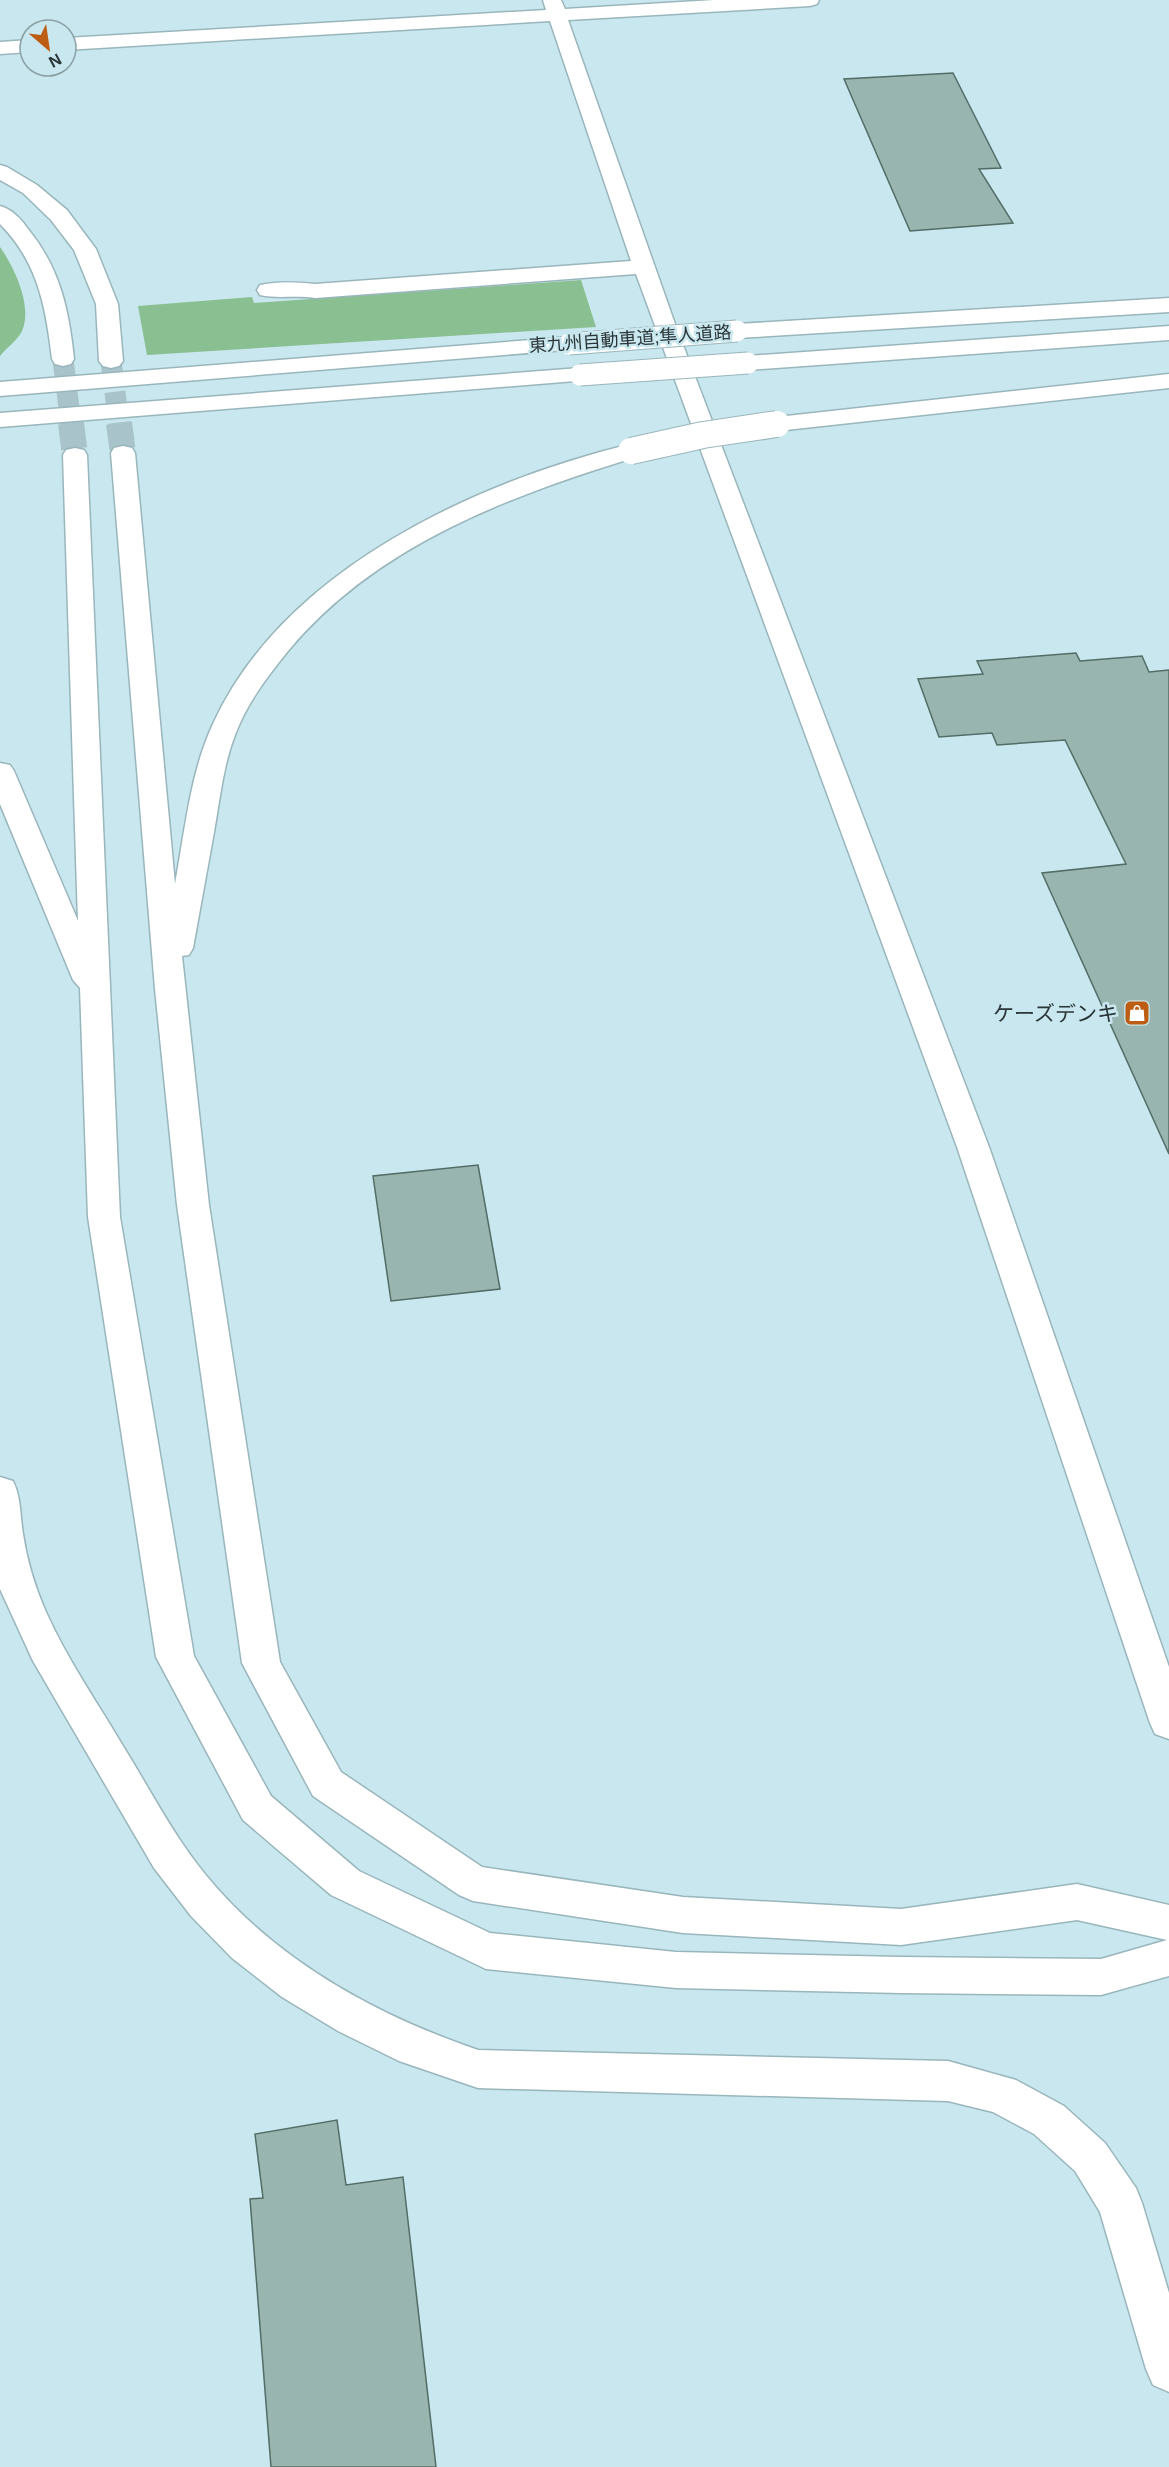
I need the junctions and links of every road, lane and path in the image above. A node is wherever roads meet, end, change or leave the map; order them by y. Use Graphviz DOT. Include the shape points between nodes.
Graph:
graph roads {
  1 [pos="810,0"];
  2 [pos="555,8"];
  3 [pos="78,43"];
  4 [pos="18,47"];
  5 [pos="0,48"];
  6 [pos="0,171"];
  7 [pos="0,212"];
  8 [pos="644,267"];
  9 [pos="268,290"];
  10 [pos="1169,304"];
  11 [pos="1169,333"];
  12 [pos="63,359"];
  13 [pos="111,361"];
  14 [pos="308,363"];
  15 [pos="0,380"];
  16 [pos="1169,381"];
  17 [pos="0,389"];
  18 [pos="0,420"];
  19 [pos="123,453"];
  20 [pos="75,455"];
  21 [pos="0,771"];
  22 [pos="170,989"];
  23 [pos="97,1001"];
  24 [pos="0,1491"];
  25 [pos="1169,1723"];
  26 [pos="1169,1923"];
  27 [pos="1169,1958"];
  28 [pos="1169,2369"];
  1 -- 2 [label="main road"];
  2 -- 3 [label="main road"];
  2 -- 8 [label="main road"];
  4 -- 5 [label="main road"];
  6 -- 13 [label="main road" via="30,189 59,215 85,249 107,304"];
  7 -- 12 [label="main road" via="24,237 48,275 55,296"];
  8 -- 9 [label="main road" via="315,291"];
  8 -- 25 [label="main road" via="973,1147"];
  10 -- 14 [label="main road, 東九州自動車道;隼人道路, bridge"];
  11 -- 18 [label="main road, 東九州自動車道;隼人道路, bridge"];
  14 -- 15 [label="main road"];
  14 -- 17 [label="main road, 東九州自動車道;隼人道路"];
  16 -- 22 [label="main road, bridge" via="703,435 631,451 509,490 401,542 353,574 312,609 275,647 245,688 222,733 207,780"];
  19 -- 22 [label="main road"];
  20 -- 23 [label="main road"];
  21 -- 23 [label="main road"];
  22 -- 26 [label="main road" via="193,1205 261,1663 327,1784 473,1883 717,1917 900,1927 1077,1902"];
  23 -- 27 [label="main road" via="104,1217 176,1658 257,1808 345,1883 486,1951 676,1970 901,1975 1101,1977"];
  24 -- 28 [label="main road" via="4,1541 27,1614 168,1856 247,1945 297,1984 353,2018 478,2069 948,2081 1001,2094 1049,2120 1090,2157 1120,2203"];
}
